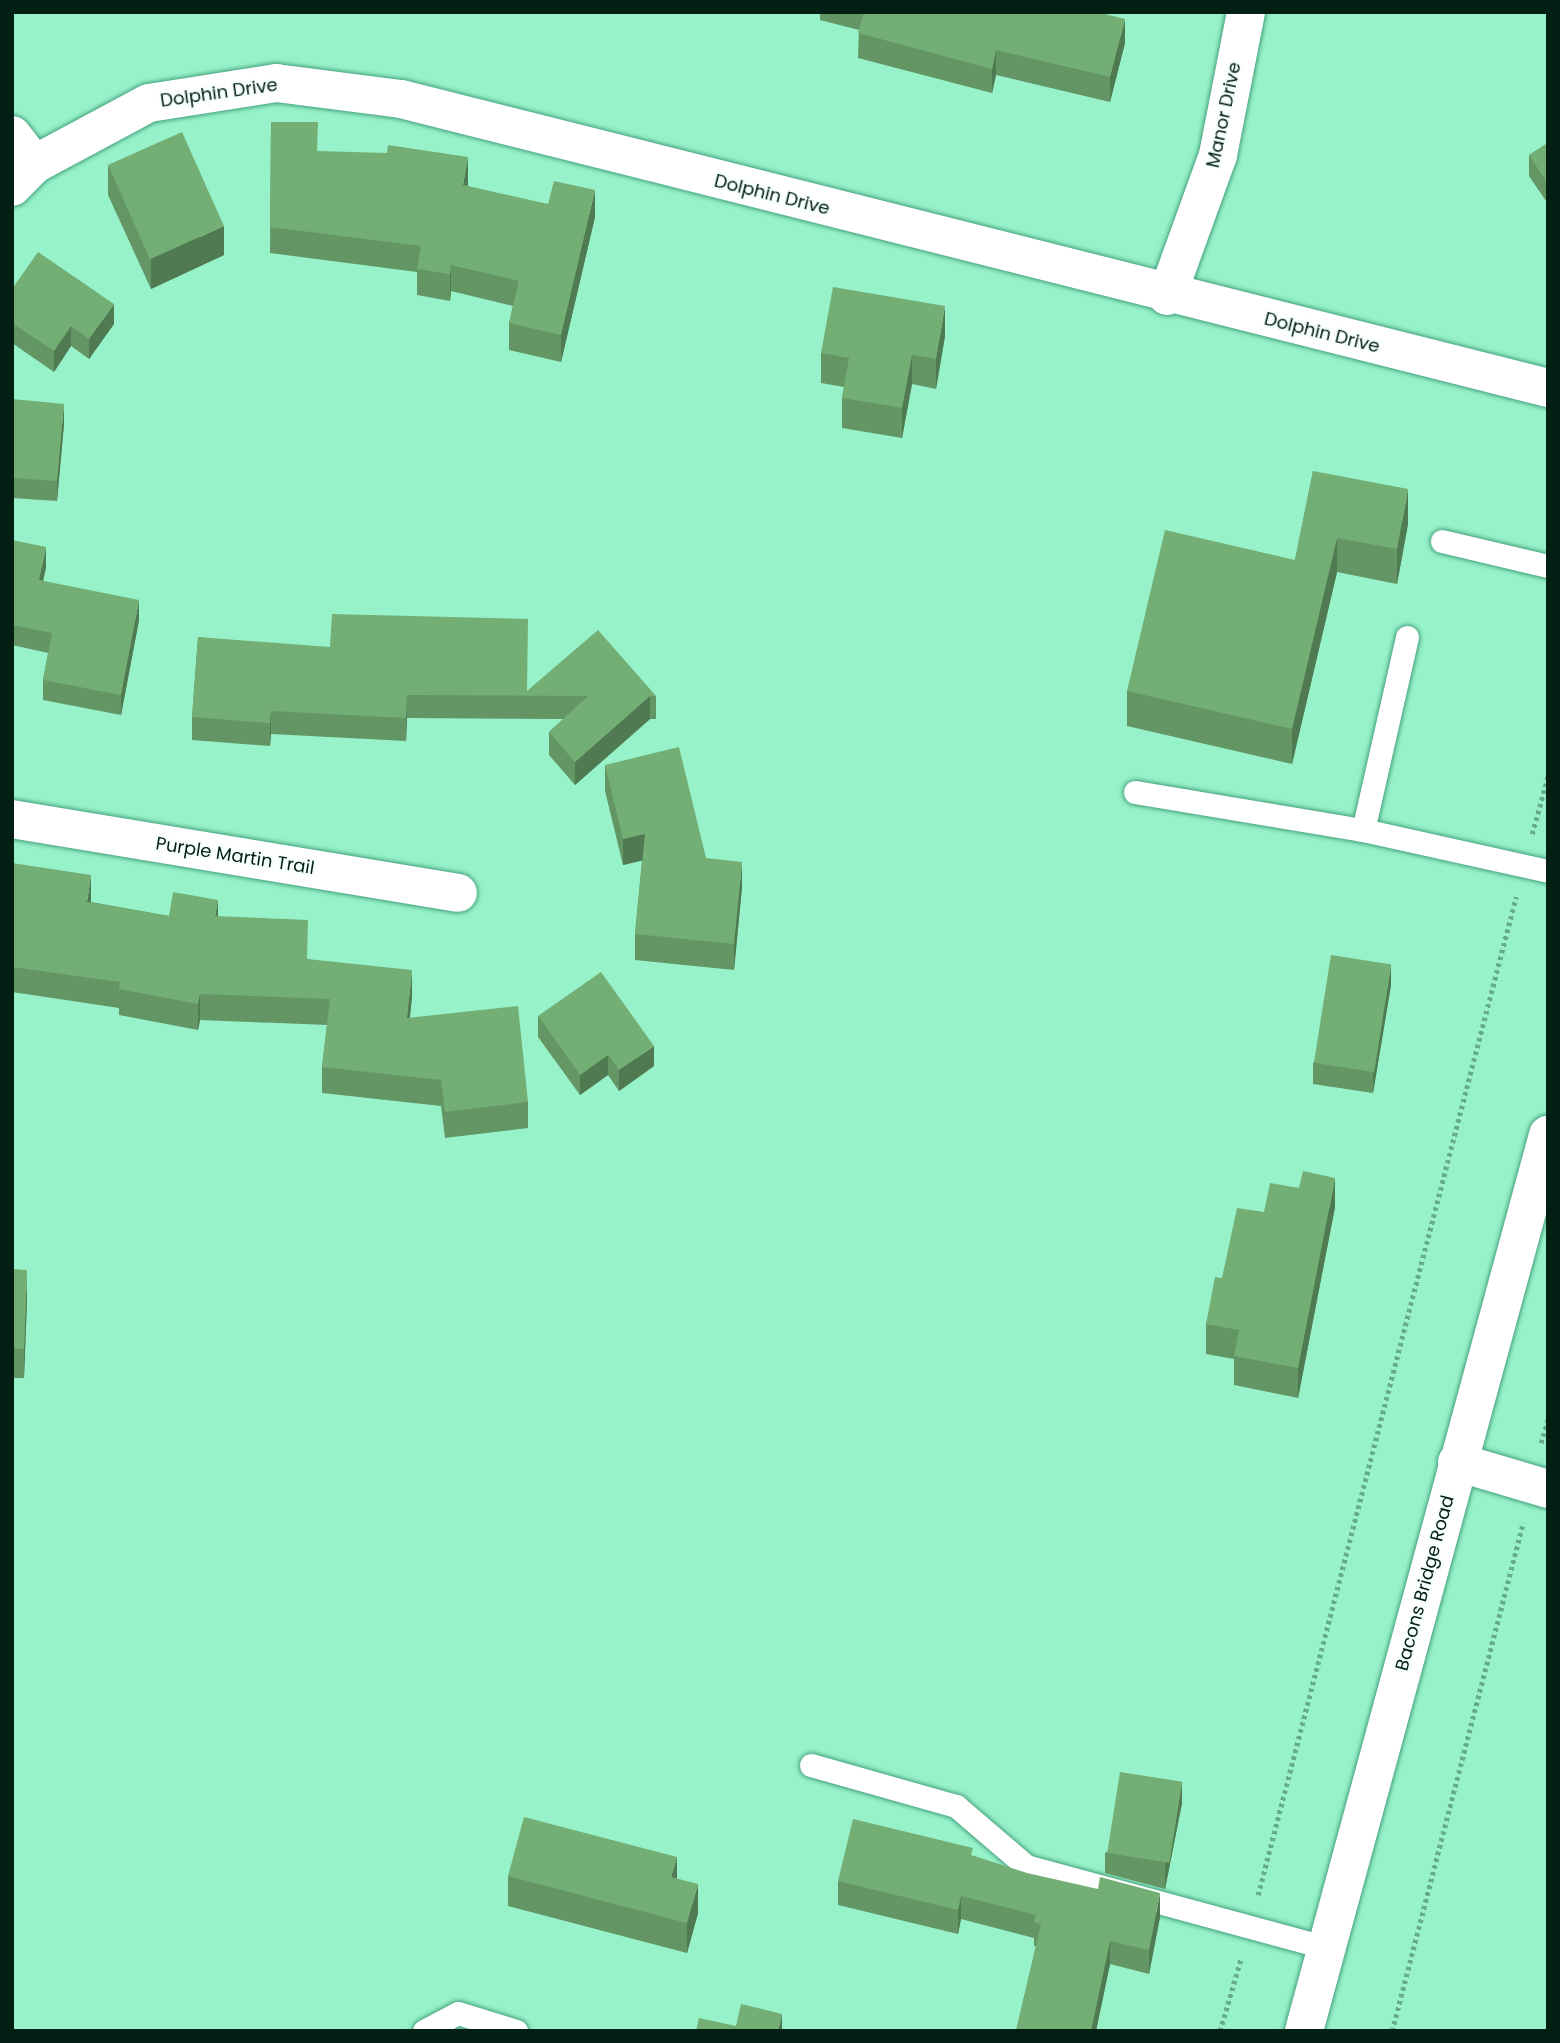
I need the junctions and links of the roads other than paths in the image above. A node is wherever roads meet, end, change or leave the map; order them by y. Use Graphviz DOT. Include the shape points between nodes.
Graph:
graph roads {
  1 [pos="1246,12"];
  2 [pos="20,162"];
  3 [pos="1167,296"];
  4 [pos="1548,388"];
  5 [pos="1442,541"];
  6 [pos="1548,566"];
  7 [pos="1407,637"];
  8 [pos="1135,792"];
  9 [pos="12,820"];
  10 [pos="1363,830"];
  11 [pos="1548,871"];
  12 [pos="458,893"];
  13 [pos="1548,1135"];
  14 [pos="1457,1462"];
  15 [pos="1548,1489"];
  16 [pos="811,1765"];
  17 [pos="1328,1948"];
  18 [pos="424,2031"];
  19 [pos="516,2031"];
  20 [pos="1304,2031"];
  1 -- 3 [label="street, Manor Drive" via="1218,155"];
  2 -- 3 [label="street, Dolphin Drive" via="149,103 276,83 401,99"];
  3 -- 4 [label="street, Dolphin Drive"];
  5 -- 6 [label="lane"];
  7 -- 10 [label="lane"];
  8 -- 10 [label="lane"];
  9 -- 12 [label="street, Purple Martin Trail"];
  10 -- 11 [label="lane"];
  13 -- 14 [label="street, Bacons Bridge Road"];
  14 -- 15 [label="street"];
  14 -- 17 [label="street, Bacons Bridge Road"];
  16 -- 17 [label="lane" via="956,1806 1026,1866"];
  17 -- 20 [label="street, Bacons Bridge Road"];
  18 -- 19 [label="lane" via="458,2013"];
}
